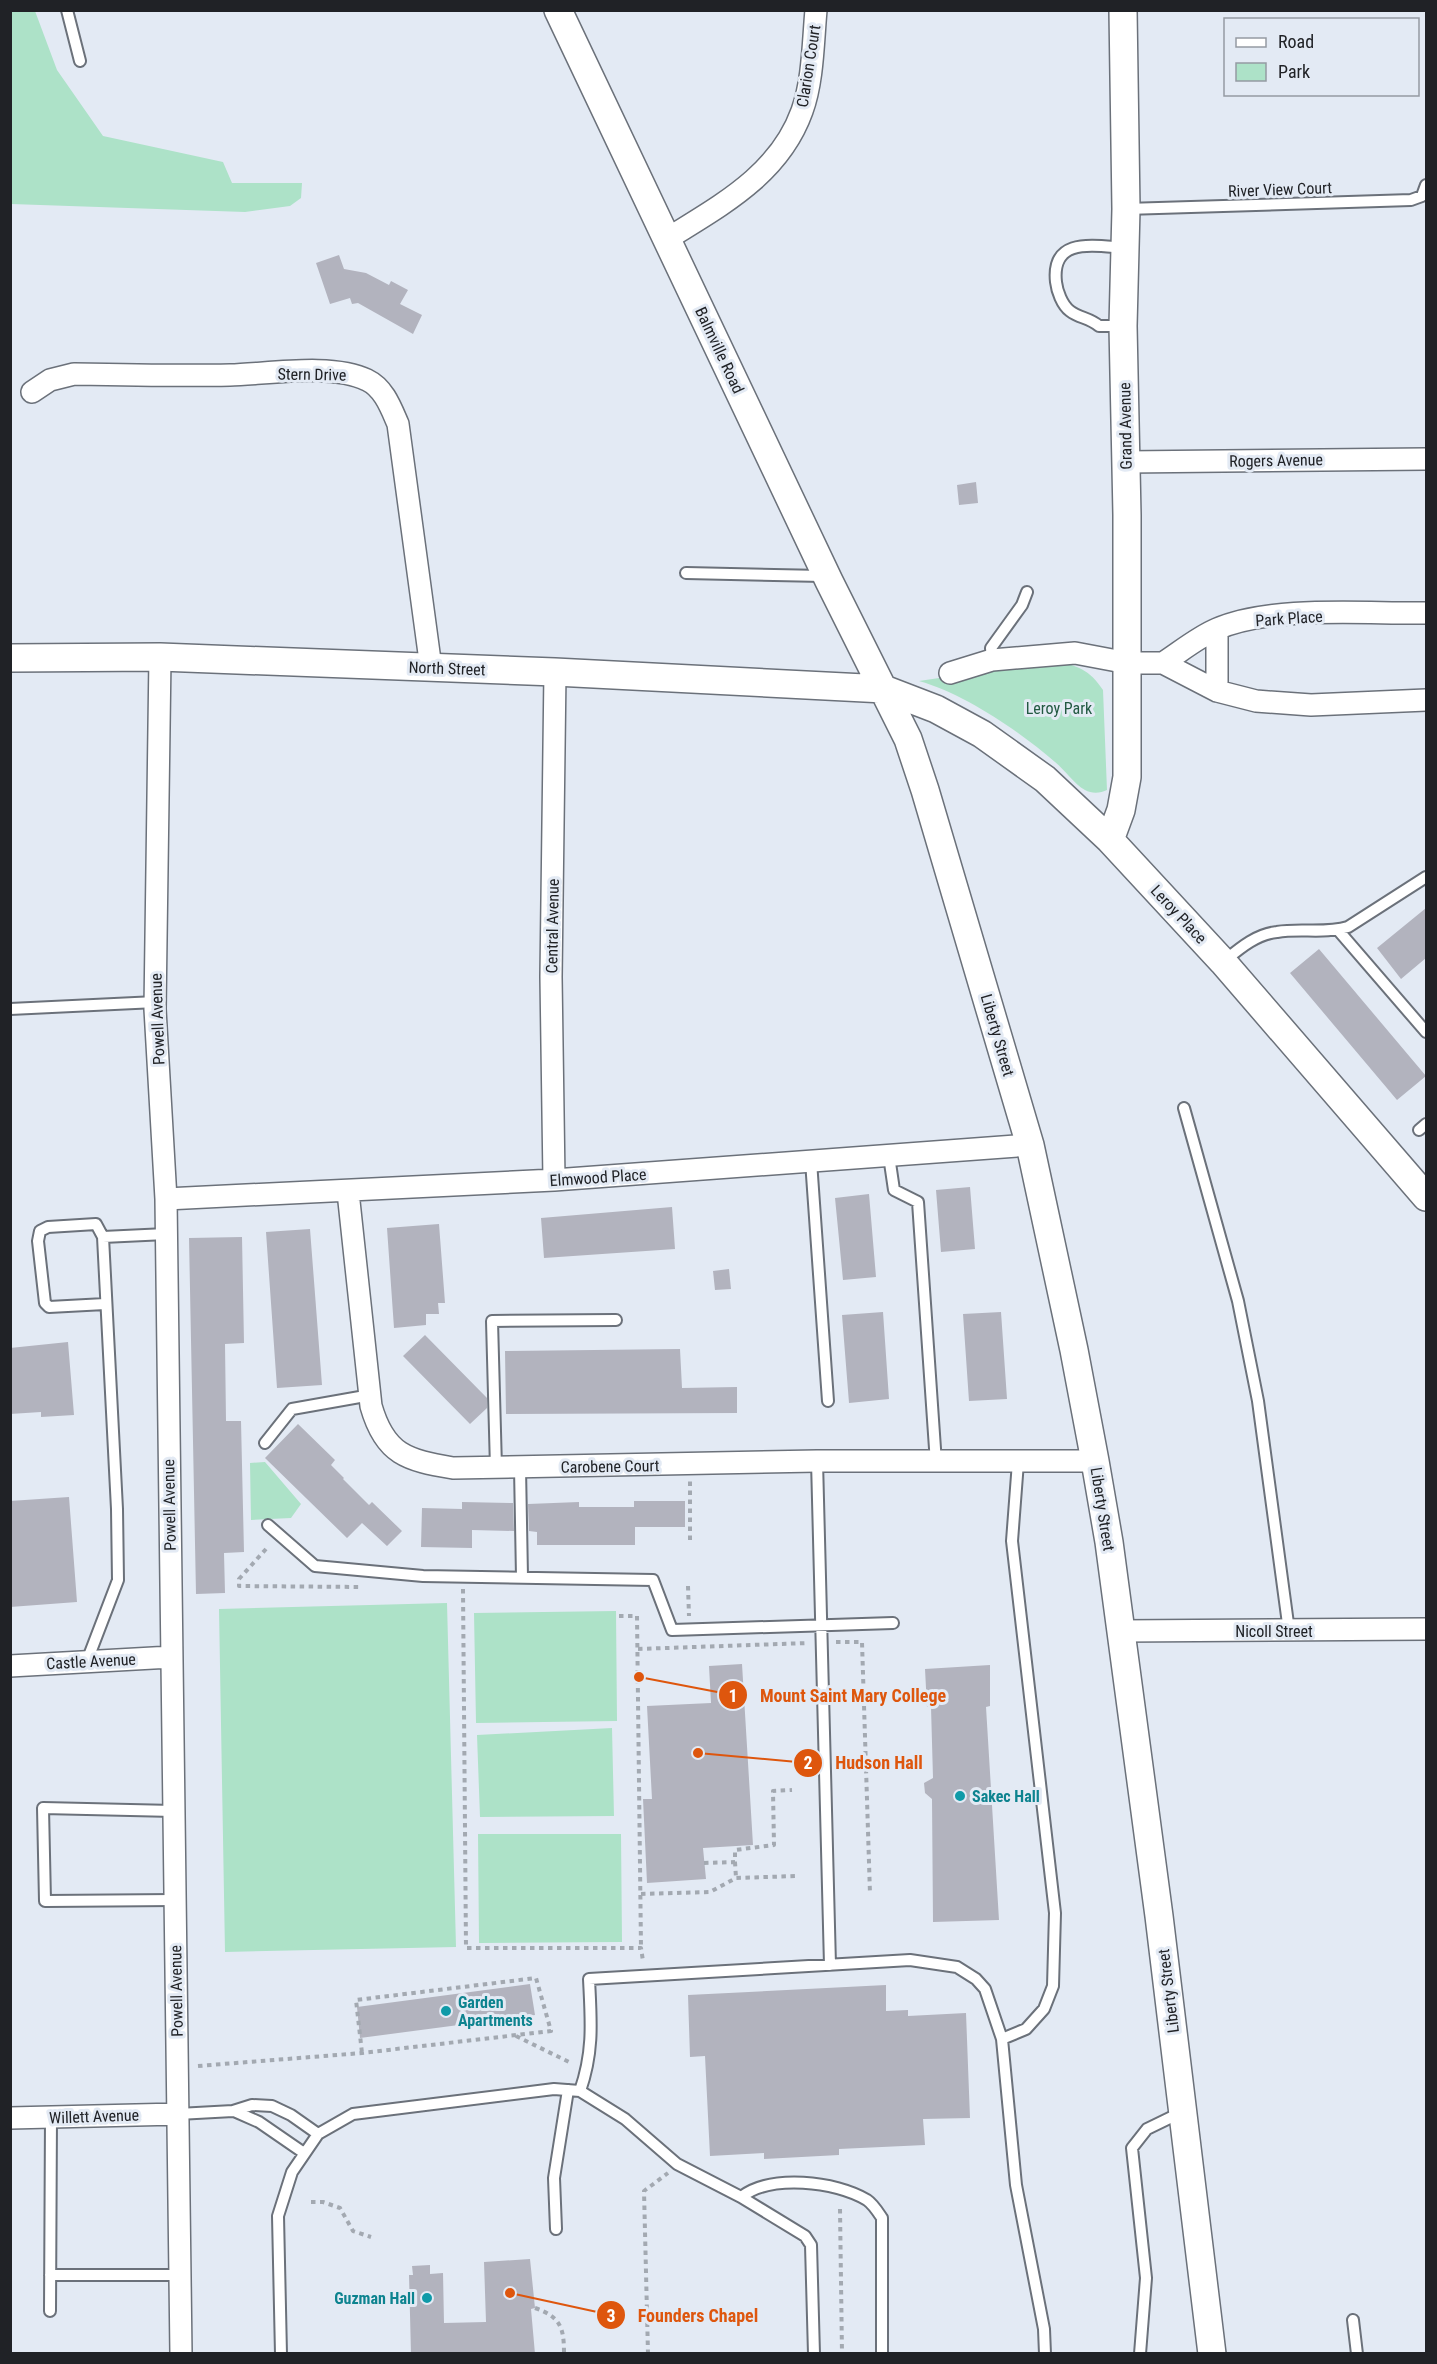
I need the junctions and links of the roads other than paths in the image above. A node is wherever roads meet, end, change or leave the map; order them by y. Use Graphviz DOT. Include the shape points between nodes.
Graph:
graph roads {
  1 [pos="67,10"];
  2 [pos="558,10"];
  3 [pos="816,10"];
  4 [pos="1122,10"];
  5 [pos="80,61"];
  6 [pos="1426,186"];
  7 [pos="1126,208"];
  8 [pos="667,239"];
  9 [pos="1125,248"];
  10 [pos="1123,326"];
  11 [pos="32,392"];
  12 [pos="1426,459"];
  13 [pos="1126,462"];
  14 [pos="686,573"];
  15 [pos="827,576"];
  16 [pos="1028,592"];
  17 [pos="1426,613"];
  18 [pos="1216,629"];
  19 [pos="160,657"];
  20 [pos="10,658"];
  21 [pos="992,660"];
  22 [pos="1128,663"];
  23 [pos="1162,663"];
  24 [pos="431,668"];
  25 [pos="555,672"];
  26 [pos="950,673"];
  27 [pos="884,689"];
  28 [pos="1217,691"];
  29 [pos="1426,700"];
  30 [pos="1110,840"];
  31 [pos="1426,877"];
  32 [pos="1338,930"];
  33 [pos="1223,962"];
  34 [pos="156,1002"];
  35 [pos="10,1009"];
  36 [pos="1426,1032"];
  37 [pos="1184,1108"];
  38 [pos="1030,1145"];
  39 [pos="889,1156"];
  40 [pos="811,1161"];
  41 [pos="554,1180"];
  42 [pos="348,1192"];
  43 [pos="1426,1197"];
  44 [pos="166,1199"];
  45 [pos="166,1234"];
  46 [pos="103,1237"];
  47 [pos="105,1304"];
  48 [pos="616,1320"];
  49 [pos="371,1395"];
  50 [pos="828,1401"];
  51 [pos="265,1443"];
  52 [pos="817,1461"];
  53 [pos="1095,1461"];
  54 [pos="1018,1462"];
  55 [pos="936,1463"];
  56 [pos="496,1468"];
  57 [pos="520,1468"];
  58 [pos="268,1525"];
  59 [pos="522,1577"];
  60 [pos="893,1623"];
  61 [pos="821,1626"];
  62 [pos="1426,1629"];
  63 [pos="1121,1631"];
  64 [pos="1289,1631"];
  65 [pos="171,1657"];
  66 [pos="87,1661"];
  67 [pos="10,1666"];
  68 [pos="174,1811"];
  69 [pos="175,1900"];
  70 [pos="830,1965"];
  71 [pos="1002,2039"];
  72 [pos="574,2090"];
  73 [pos="233,2111"];
  74 [pos="1183,2112"];
  75 [pos="178,2114"];
  76 [pos="51,2117"];
  77 [pos="10,2118"];
  78 [pos="318,2134"];
  79 [pos="304,2153"];
  80 [pos="741,2197"];
  81 [pos="556,2229"];
  82 [pos="180,2275"];
  83 [pos="50,2276"];
  84 [pos="50,2311"];
  85 [pos="1353,2320"];
  86 [pos="181,2354"];
  87 [pos="281,2354"];
  88 [pos="814,2354"];
  89 [pos="882,2354"];
  90 [pos="1045,2354"];
  91 [pos="1140,2354"];
  92 [pos="1212,2354"];
  93 [pos="1357,2354"];
  1 -- 5 [label="lane"];
  2 -- 8 [label="street, Balmville Road"];
  3 -- 8 [label="street, Clarion Court" via="809,83 790,138 749,186"];
  4 -- 7 [label="street, Grand Avenue"];
  6 -- 7 [label="lane, River View Court" via="1422,196 1411,200"];
  7 -- 9 [label="street, Grand Avenue"];
  8 -- 15 [label="street, Balmville Road"];
  9 -- 10 [label="street, Grand Avenue"];
  9 -- 10 [label="lane" via="1087,245 1070,249 1059,258 1056,271 1061,299 1070,311 1099,326"];
  10 -- 13 [label="street, Grand Avenue"];
  11 -- 24 [label="street, Stern Drive" via="50,380 74,374 315,372 352,374 369,381 386,397 399,424"];
  12 -- 13 [label="street, Rogers Avenue"];
  13 -- 22 [label="street, Grand Avenue"];
  14 -- 15 [label="lane"];
  15 -- 27 [label="street, Balmville Road"];
  16 -- 21 [label="lane" via="991,648"];
  17 -- 18 [label="street, Park Place" via="1284,615"];
  18 -- 23 [label="street, Park Place"];
  18 -- 28 [label="street"];
  19 -- 20 [label="street, North Street"];
  19 -- 24 [label="street, North Street"];
  19 -- 34 [label="street, Powell Avenue"];
  21 -- 22 [label="street" via="1075,653"];
  21 -- 26 [label="street"];
  22 -- 23 [label="street"];
  22 -- 30 [label="street, Grand Avenue" via="1127,777"];
  23 -- 28 [label="street"];
  24 -- 25 [label="street, North Street"];
  25 -- 27 [label="street, North Street"];
  25 -- 41 [label="street, Central Avenue"];
  27 -- 30 [label="street, Leroy Place" via="936,709 982,734 1045,779"];
  27 -- 38 [label="street, Liberty Street" via="908,740 925,790"];
  28 -- 29 [label="street" via="1256,701 1311,705"];
  30 -- 33 [label="street, Leroy Place"];
  31 -- 32 [label="lane"];
  32 -- 33 [label="lane" via="1274,932 1250,941"];
  32 -- 36 [label="lane"];
  33 -- 43 [label="street, Leroy Place"];
  34 -- 35 [label="lane"];
  34 -- 44 [label="street, Powell Avenue"];
  37 -- 64 [label="lane" via="1238,1301 1258,1401"];
  38 -- 39 [label="street, Elmwood Place"];
  38 -- 53 [label="street, Liberty Street"];
  39 -- 40 [label="street, Elmwood Place"];
  39 -- 55 [label="lane" via="894,1190 918,1202"];
  40 -- 41 [label="street, Elmwood Place"];
  40 -- 50 [label="lane"];
  41 -- 42 [label="street, Elmwood Place"];
  42 -- 44 [label="street, Elmwood Place"];
  42 -- 49 [label="street, Carobene Court"];
  44 -- 45 [label="street, Powell Avenue"];
  45 -- 46 [label="lane"];
  45 -- 65 [label="street, Powell Avenue"];
  46 -- 47 [label="lane"];
  46 -- 47 [label="lane" via="96,1224 48,1227 40,1231 38,1241 45,1303 49,1307"];
  47 -- 66 [label="lane" via="118,1580"];
  48 -- 56 [label="lane" via="492,1321"];
  49 -- 51 [label="lane" via="292,1409"];
  49 -- 56 [label="street, Carobene Court" via="377,1426 390,1447 414,1461 453,1468"];
  52 -- 55 [label="street, Carobene Court"];
  52 -- 57 [label="street, Carobene Court"];
  52 -- 61 [label="lane"];
  53 -- 54 [label="street, Carobene Court"];
  53 -- 63 [label="street, Liberty Street"];
  54 -- 55 [label="street, Carobene Court"];
  54 -- 71 [label="lane" via="1012,1541 1055,1913 1053,1986 1044,2009 1026,2029"];
  56 -- 57 [label="street, Carobene Court"];
  57 -- 59 [label="lane"];
  58 -- 59 [label="lane" via="315,1566 423,1576"];
  59 -- 61 [label="lane" via="653,1580 672,1630"];
  60 -- 61 [label="lane"];
  61 -- 70 [label="lane"];
  62 -- 64 [label="street, Nicoll Street"];
  63 -- 64 [label="street, Nicoll Street"];
  63 -- 74 [label="street, Liberty Street"];
  65 -- 66 [label="street, Castle Avenue"];
  65 -- 68 [label="street, Powell Avenue"];
  66 -- 67 [label="street, Castle Avenue"];
  68 -- 69 [label="street, Powell Avenue"];
  68 -- 69 [label="lane" via="43,1808 45,1901"];
  69 -- 75 [label="street, Powell Avenue"];
  70 -- 71 [label="lane" via="910,1960 957,1967 985,1989"];
  70 -- 72 [label="lane" via="589,1979 592,2043 587,2069"];
  71 -- 90 [label="lane" via="1016,2185 1044,2329"];
  72 -- 78 [label="lane" via="554,2088 353,2114"];
  72 -- 80 [label="lane" via="625,2119 678,2164"];
  72 -- 81 [label="lane" via="554,2178"];
  73 -- 75 [label="lane"];
  73 -- 78 [label="lane" via="252,2105 272,2106"];
  73 -- 79 [label="lane" via="260,2122"];
  74 -- 91 [label="lane" via="1147,2129 1132,2148 1146,2278"];
  74 -- 92 [label="street, Liberty Street"];
  75 -- 76 [label="street, Willett Avenue"];
  75 -- 82 [label="street, Powell Avenue"];
  76 -- 77 [label="street, Willett Avenue"];
  76 -- 83 [label="lane"];
  78 -- 79 [label="lane"];
  79 -- 87 [label="lane" via="292,2172 278,2216"];
  80 -- 88 [label="lane" via="805,2236 810,2245"];
  80 -- 89 [label="lane" via="754,2187 808,2182 869,2201 882,2218"];
  82 -- 83 [label="lane"];
  82 -- 86 [label="street, Powell Avenue"];
  83 -- 84 [label="lane"];
  85 -- 93 [label="lane"];
}
